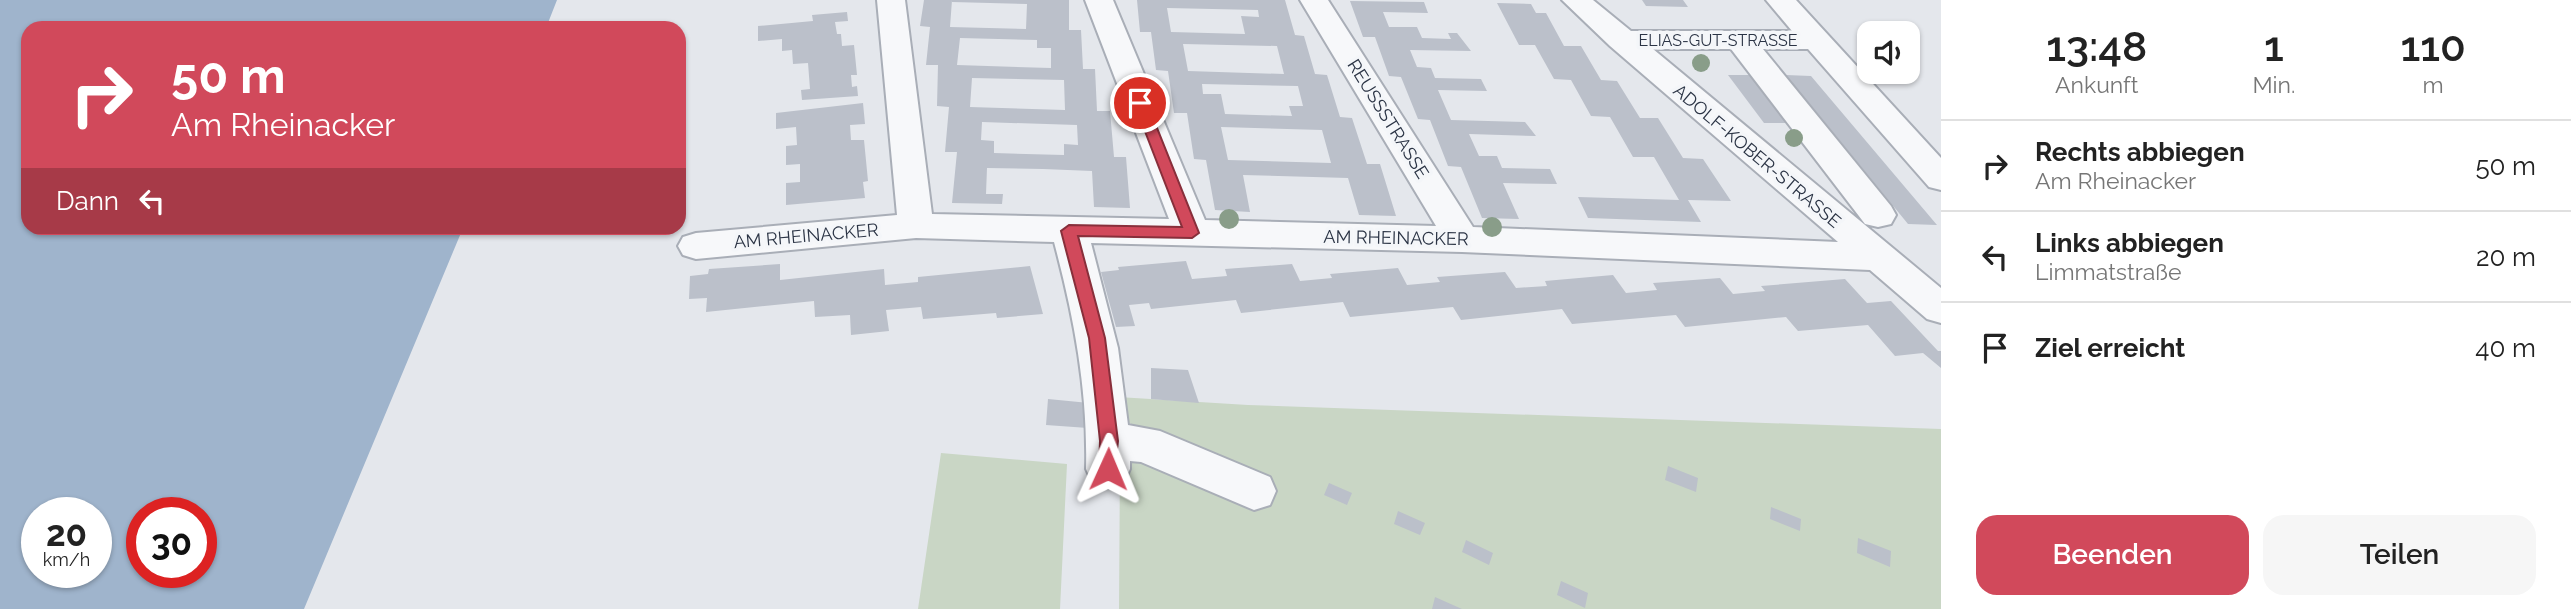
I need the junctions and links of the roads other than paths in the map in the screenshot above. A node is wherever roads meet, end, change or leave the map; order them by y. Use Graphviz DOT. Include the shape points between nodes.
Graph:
graph roads {
  1 [pos="891,0"];
  2 [pos="1099,0"];
  3 [pos="1314,0"];
  4 [pos="1576,0"];
  5 [pos="1780,0"];
  6 [pos="1621,40"];
  7 [pos="1740,40"];
  8 [pos="1815,40"];
  9 [pos="1941,179"];
  10 [pos="1878,215"];
  11 [pos="916,226"];
  12 [pos="1069,231"];
  13 [pos="1192,233"];
  14 [pos="1462,239"];
  15 [pos="696,246"];
  16 [pos="1877,257"];
  17 [pos="1941,309"];
  18 [pos="1254,491"];
  1 -- 11 [label="street"];
  2 -- 13 [label="street"];
  3 -- 14 [label="street, REUSSSTRASSE"];
  4 -- 6 [label="street, ADOLF-KOBER-STRASSE"];
  5 -- 8 [label="street, ELIAS-GUT-STRASSE"];
  6 -- 7 [label="street, ELIAS-GUT-STRASSE"];
  6 -- 16 [label="street, ADOLF-KOBER-STRASSE"];
  7 -- 8 [label="street, ELIAS-GUT-STRASSE"];
  7 -- 10 [label="street"];
  8 -- 9 [label="street, ELIAS-GUT-STRASSE"];
  11 -- 12 [label="street, AM RHEINACKER"];
  11 -- 15 [label="street, AM RHEINACKER"];
  12 -- 13 [label="street, AM RHEINACKER"];
  12 -- 18 [label="street" via="1097,338 1108,455 1145,444"];
  13 -- 14 [label="street, AM RHEINACKER"];
  14 -- 16 [label="street, AM RHEINACKER"];
  16 -- 17 [label="street, ADOLF-KOBER-STRASSE"];
}
